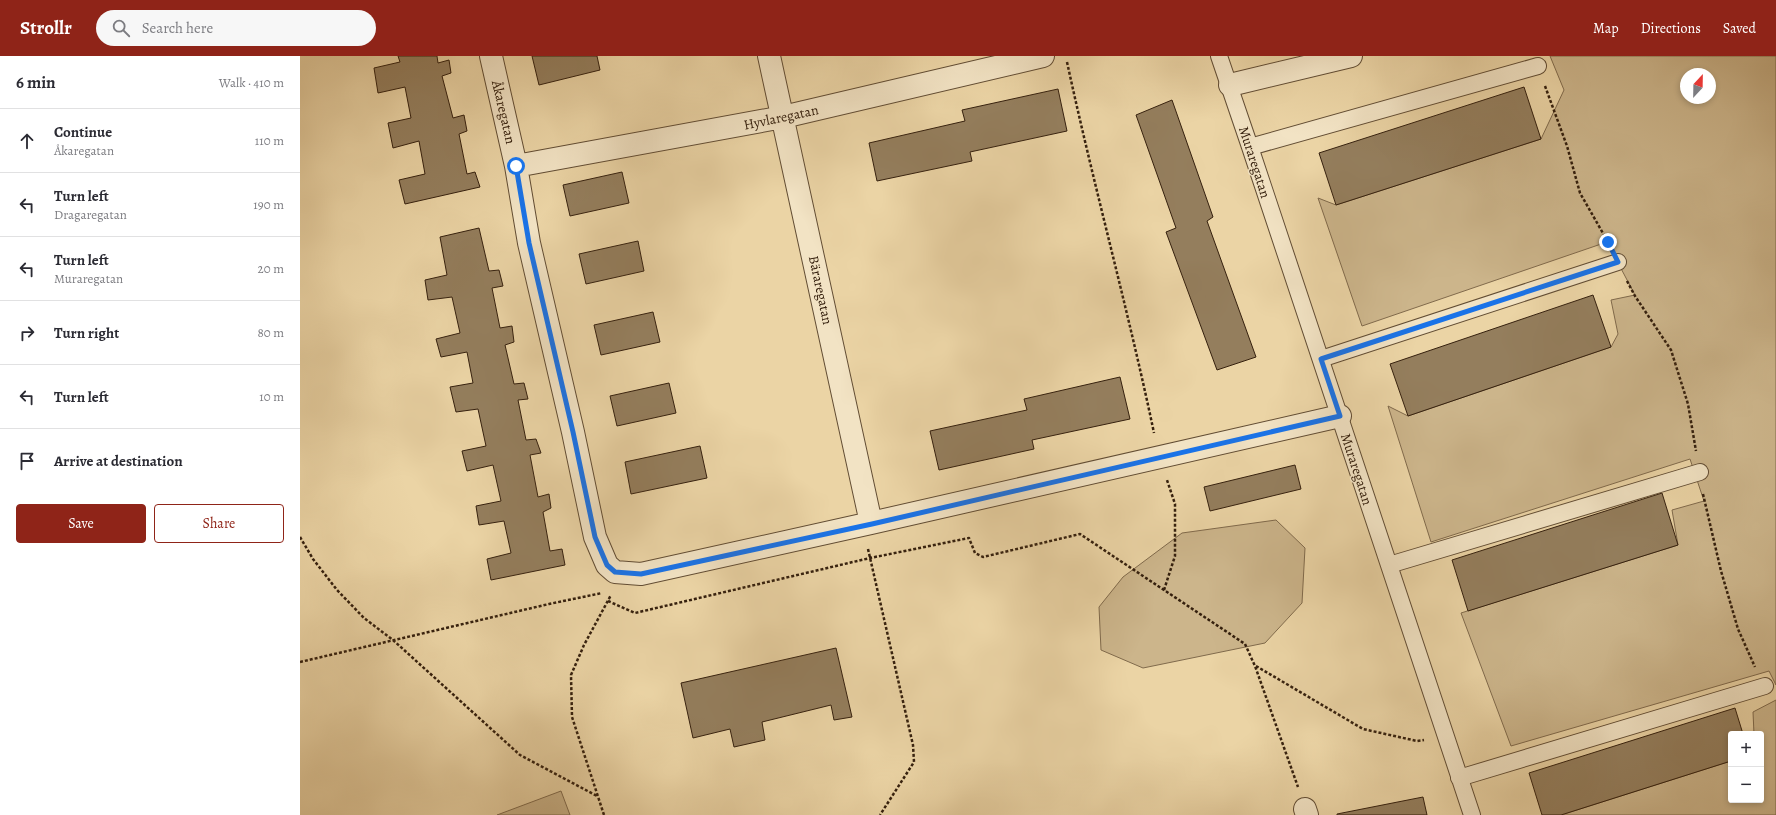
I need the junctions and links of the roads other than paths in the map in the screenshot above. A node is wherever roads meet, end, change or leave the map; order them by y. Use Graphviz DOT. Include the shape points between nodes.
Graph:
graph roads {
  1 [pos="491,56"];
  2 [pos="769,56"];
  3 [pos="1043,56"];
  4 [pos="1219,56"];
  5 [pos="1351,56"];
  6 [pos="1538,66"];
  7 [pos="1230,85"];
  8 [pos="783,117"];
  9 [pos="1250,147"];
  10 [pos="516,166"];
  11 [pos="1618,262"];
  12 [pos="1321,359"];
  13 [pos="1340,416"];
  14 [pos="1700,472"];
  15 [pos="867,524"];
  16 [pos="1389,565"];
  17 [pos="1765,686"];
  18 [pos="1460,778"];
  19 [pos="1472,815"];
  1 -- 10 [label="street, Åkaregatan"];
  2 -- 8 [label="street, Bäraregatan"];
  3 -- 8 [label="street, Hyvlaregatan"];
  4 -- 7 [label="lane, Muraregatan"];
  5 -- 7 [label="street"];
  6 -- 9 [label="lane"];
  7 -- 9 [label="lane, Muraregatan"];
  8 -- 10 [label="street, Hyvlaregatan"];
  8 -- 15 [label="street, Bäraregatan"];
  9 -- 12 [label="lane, Muraregatan"];
  10 -- 15 [label="street, Åkaregatan" via="529,243 595,537 607,565 615,572 641,574"];
  11 -- 12 [label="lane"];
  12 -- 13 [label="lane, Muraregatan"];
  13 -- 15 [label="street"];
  13 -- 16 [label="lane, Muraregatan"];
  14 -- 16 [label="lane"];
  16 -- 18 [label="lane, Muraregatan"];
  17 -- 18 [label="lane"];
  18 -- 19 [label="lane, Muraregatan"];
}
